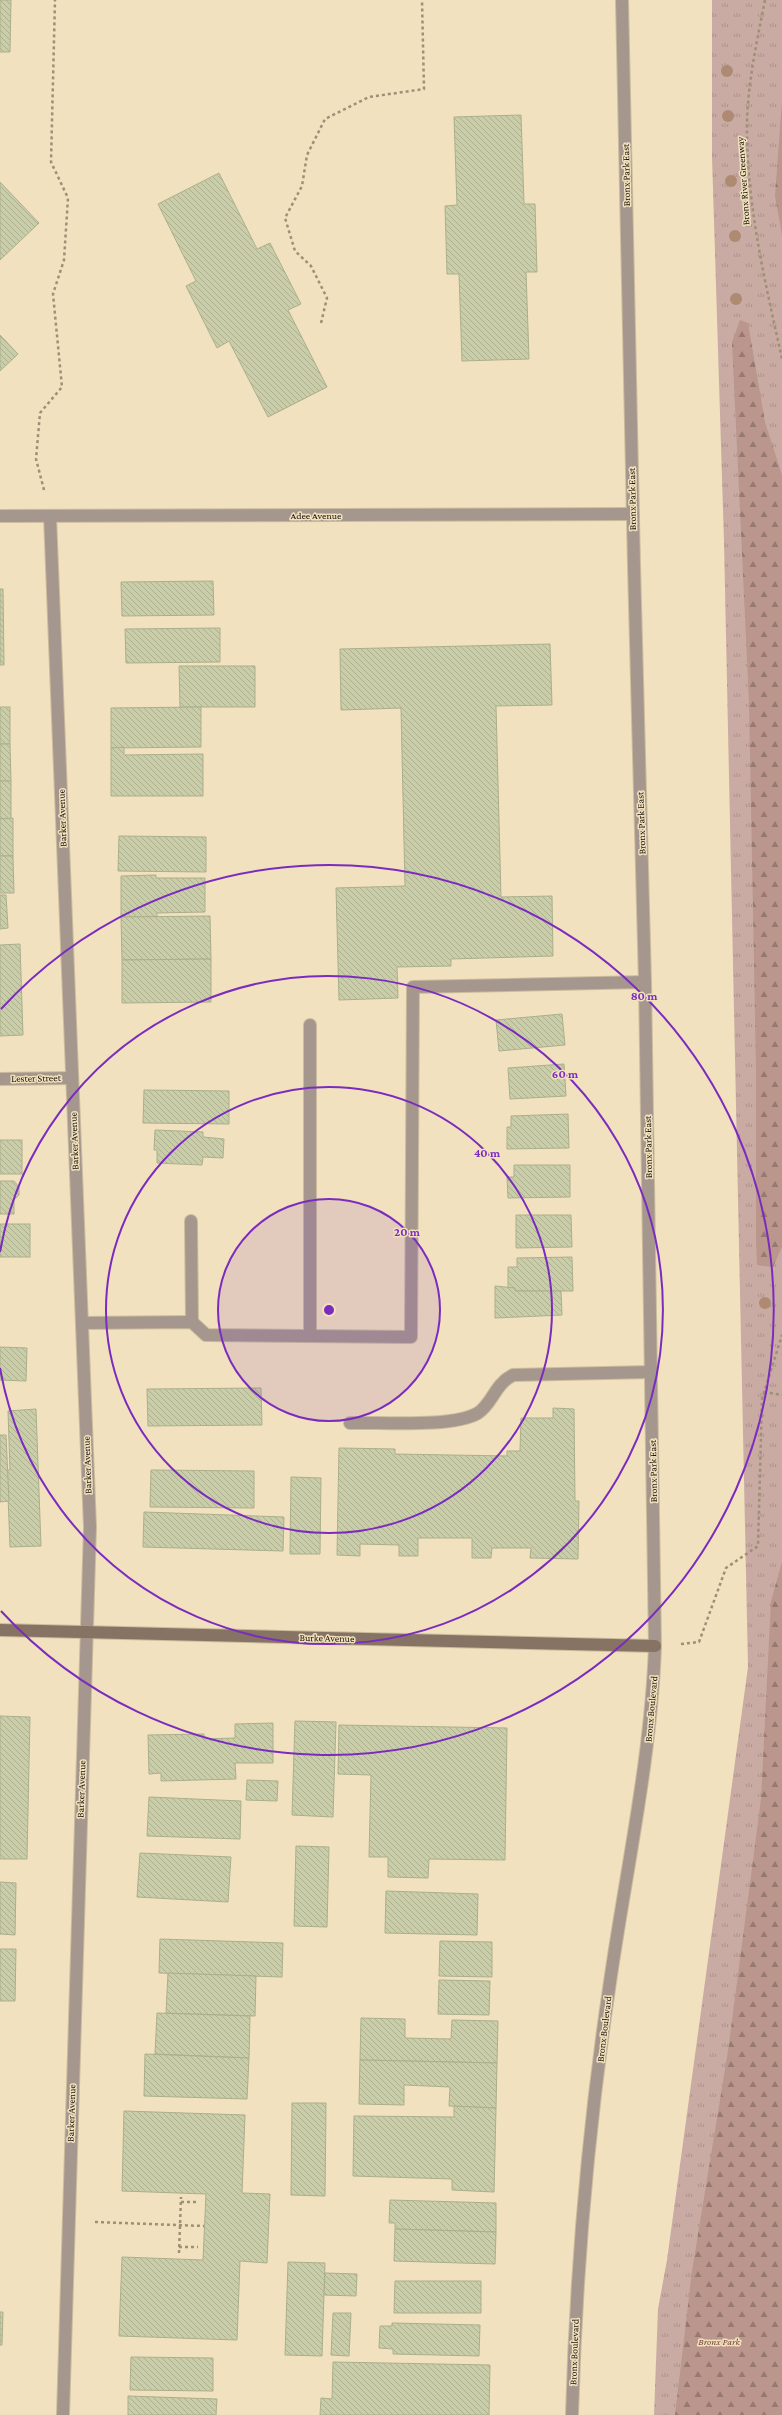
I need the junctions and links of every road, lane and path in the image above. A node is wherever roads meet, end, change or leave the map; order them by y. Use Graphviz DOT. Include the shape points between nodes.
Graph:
graph roads {
  1 [pos="54,0"];
  2 [pos="422,0"];
  3 [pos="622,0"];
  4 [pos="765,0"];
  5 [pos="321,324"];
  6 [pos="782,359"];
  7 [pos="633,514"];
  8 [pos="0,516"];
  9 [pos="50,516"];
  10 [pos="645,982"];
  11 [pos="310,1025"];
  12 [pos="72,1078"];
  13 [pos="0,1079"];
  14 [pos="191,1221"];
  15 [pos="192,1322"];
  16 [pos="82,1323"];
  17 [pos="782,1335"];
  18 [pos="310,1336"];
  19 [pos="651,1372"];
  20 [pos="764,1392"];
  21 [pos="782,1395"];
  22 [pos="350,1423"];
  23 [pos="0,1630"];
  24 [pos="87,1632"];
  25 [pos="655,1646"];
  26 [pos="181,2197"];
  27 [pos="181,2202"];
  28 [pos="199,2202"];
  29 [pos="68,2221"];
  30 [pos="180,2224"];
  31 [pos="204,2226"];
  32 [pos="179,2247"];
  33 [pos="198,2247"];
  34 [pos="179,2253"];
  35 [pos="63,2415"];
  36 [pos="572,2415"];
  1 -- 9 [label="path" via="51,162 68,198 64,260 53,294 62,387 40,413 36,459"];
  2 -- 5 [label="path" via="424,89 369,97 326,119 307,155 302,186 285,218 295,251 311,266 327,298"];
  3 -- 7 [label="street, Bronx Park East"];
  4 -- 6 [label="path, Bronx River Greenway" via="751,73 747,123 751,196 759,257"];
  7 -- 9 [label="street, Adee Avenue"];
  7 -- 10 [label="street, Bronx Park East"];
  8 -- 9 [label="street, Adee Avenue"];
  9 -- 12 [label="street, Barker Avenue"];
  10 -- 18 [label="street" via="413,987 411,1337"];
  10 -- 19 [label="street, Bronx Park East"];
  11 -- 18 [label="street"];
  12 -- 13 [label="street, Lester Street"];
  12 -- 16 [label="street, Barker Avenue"];
  14 -- 15 [label="street"];
  15 -- 16 [label="street"];
  15 -- 18 [label="street" via="206,1335"];
  16 -- 24 [label="street, Barker Avenue" via="90,1527"];
  17 -- 20 [label="path"];
  19 -- 22 [label="street" via="513,1375 502,1381 479,1412 468,1417 449,1421"];
  19 -- 25 [label="street, Bronx Park East"];
  20 -- 21 [label="path"];
  20 -- 25 [label="path" via="758,1546 726,1568 699,1642"];
  23 -- 24 [label="main road, Burke Avenue"];
  24 -- 25 [label="main road, Burke Avenue"];
  24 -- 29 [label="street, Barker Avenue"];
  25 -- 36 [label="street, Bronx Boulevard" via="651,1723 608,1992 589,2149 578,2271"];
  26 -- 27 [label="path"];
  27 -- 28 [label="path"];
  27 -- 30 [label="path"];
  29 -- 30 [label="path"];
  29 -- 35 [label="street, Barker Avenue"];
  30 -- 31 [label="path"];
  30 -- 32 [label="path"];
  32 -- 33 [label="path"];
  32 -- 34 [label="path"];
}
